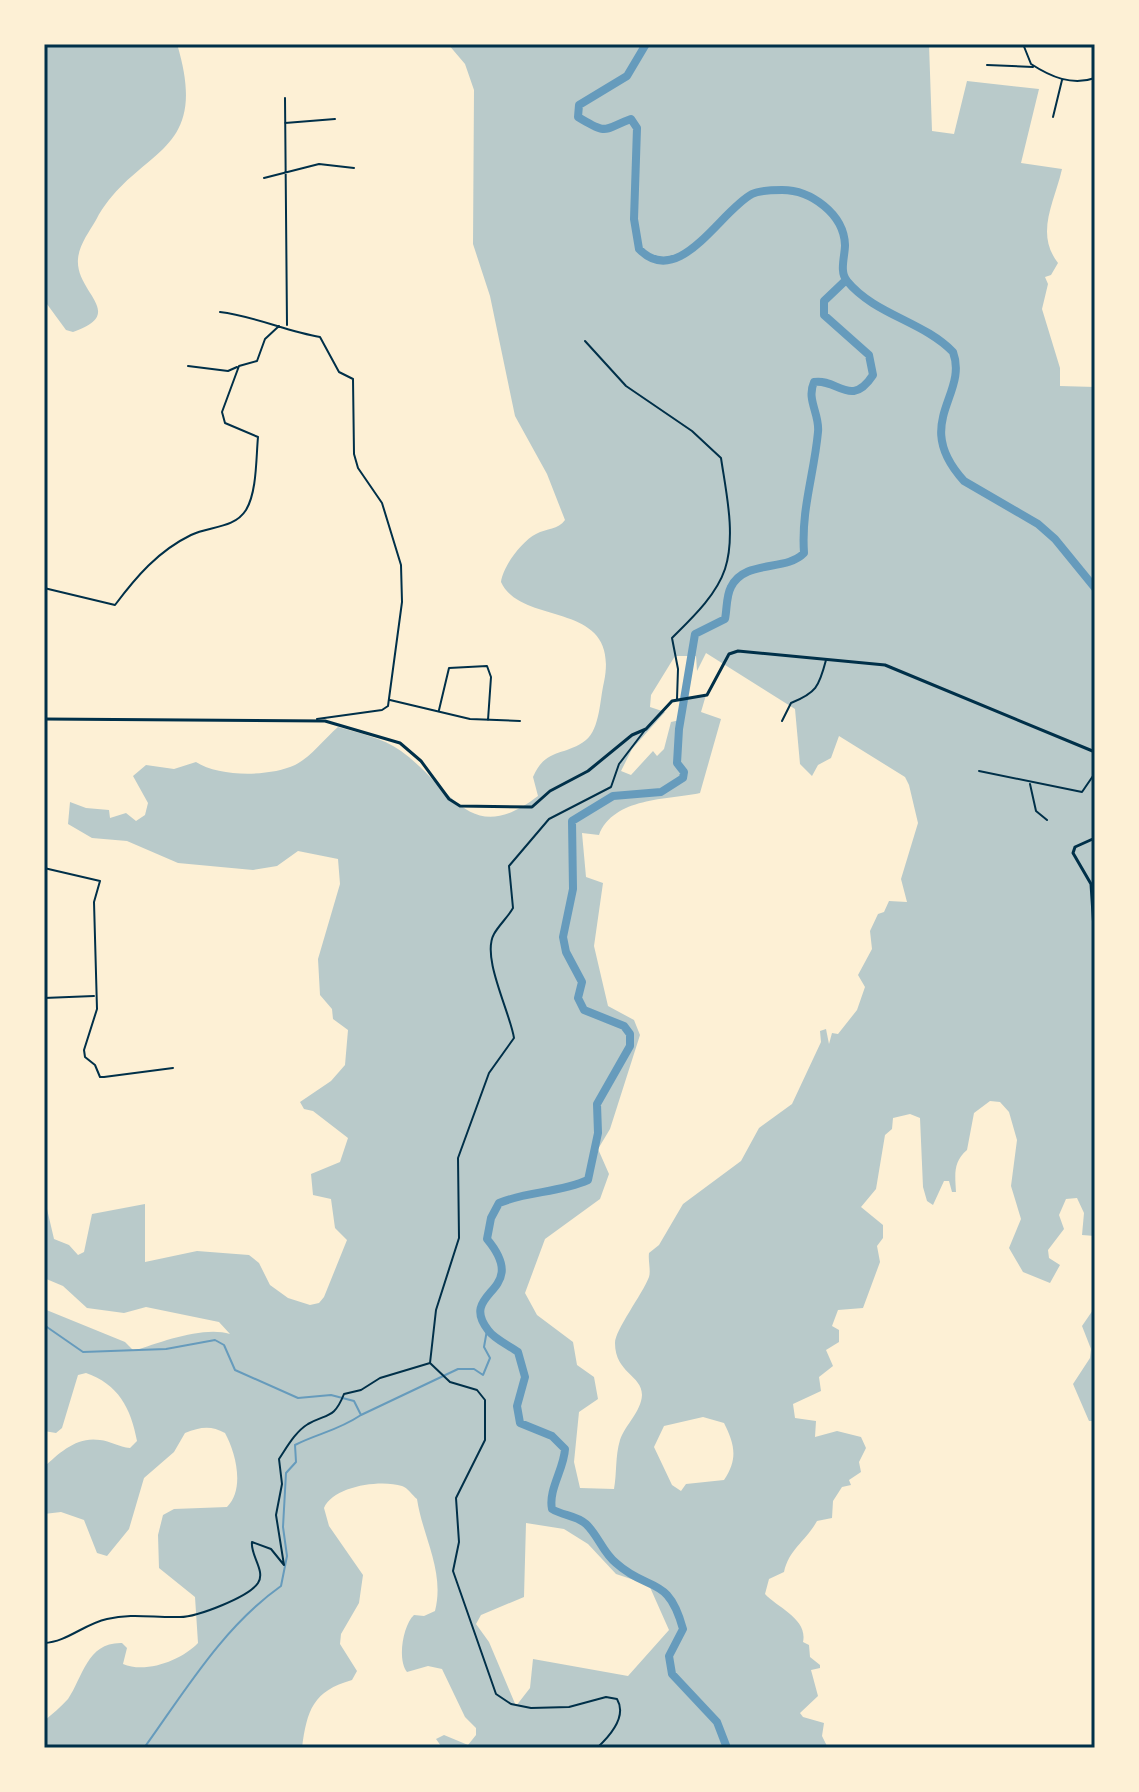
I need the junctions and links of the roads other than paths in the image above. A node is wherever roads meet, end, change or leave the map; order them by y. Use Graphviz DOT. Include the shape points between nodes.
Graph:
graph roads {
  1 [pos="1023,44"];
  2 [pos="987,65"];
  3 [pos="1035,67"];
  4 [pos="1095,78"];
  5 [pos="1062,79"];
  6 [pos="285,98"];
  7 [pos="1053,117"];
  8 [pos="335,119"];
  9 [pos="283,123"];
  10 [pos="354,168"];
  11 [pos="286,173"];
  12 [pos="264,178"];
  13 [pos="220,312"];
  14 [pos="280,325"];
  15 [pos="287,326"];
  16 [pos="585,341"];
  17 [pos="188,366"];
  18 [pos="239,366"];
  19 [pos="44,588"];
  20 [pos="826,659"];
  21 [pos="679,698"];
  22 [pos="389,700"];
  23 [pos="439,710"];
  24 [pos="44,719"];
  25 [pos="312,720"];
  26 [pos="488,720"];
  27 [pos="520,721"];
  28 [pos="782,721"];
  29 [pos="646,729"];
  30 [pos="1095,752"];
  31 [pos="979,771"];
  32 [pos="1095,773"];
  33 [pos="1030,782"];
  34 [pos="1047,820"];
  35 [pos="1095,838"];
  36 [pos="44,868"];
  37 [pos="1095,944"];
  38 [pos="95,996"];
  39 [pos="44,998"];
  40 [pos="173,1068"];
  41 [pos="430,1363"];
  42 [pos="44,1643"];
  43 [pos="597,1748"];
  1 -- 3 [label="street"];
  2 -- 3 [label="street"];
  3 -- 5 [label="street"];
  4 -- 5 [label="street"];
  5 -- 7 [label="street"];
  6 -- 9 [label="street"];
  8 -- 9 [label="street"];
  9 -- 11 [label="street"];
  10 -- 11 [label="street" via="319,164"];
  11 -- 12 [label="street"];
  11 -- 15 [label="street"];
  13 -- 14 [label="street"];
  14 -- 15 [label="street"];
  14 -- 18 [label="street" via="265,339 255,363"];
  15 -- 22 [label="street" via="325,340 339,372 353,379 354,454 382,503 401,565 402,602"];
  16 -- 21 [label="street" via="626,386 692,431 721,458 728,514 726,564 701,607 672,638"];
  17 -- 18 [label="street" via="228,371"];
  18 -- 19 [label="street" via="221,417 229,426 258,437 245,512 223,526 190,535 146,566 115,605"];
  20 -- 21 [label="main road" via="734,651 707,695"];
  20 -- 28 [label="street" via="810,697 791,703"];
  20 -- 30 [label="main road" via="885,665"];
  21 -- 29 [label="main road"];
  22 -- 23 [label="street"];
  22 -- 25 [label="street" via="382,710"];
  23 -- 26 [label="street"];
  23 -- 26 [label="street" via="449,668 487,666"];
  24 -- 25 [label="main road"];
  25 -- 29 [label="main road" via="400,743 449,799 471,809 532,807"];
  26 -- 27 [label="street"];
  29 -- 41 [label="street" via="619,764 611,787 549,819 509,866 513,908 494,934 491,957 514,1038 489,1073 458,1158 459,1238 436,1310"];
  31 -- 33 [label="street"];
  32 -- 33 [label="street" via="1082,792"];
  33 -- 34 [label="street" via="1036,811"];
  35 -- 37 [label="main road" via="1073,853 1093,891"];
  36 -- 38 [label="street" via="100,881 94,902"];
  38 -- 39 [label="street"];
  38 -- 40 [label="street" via="96,1021 84,1055 100,1077"];
  41 -- 42 [label="street" via="344,1394 337,1411 309,1424 279,1459 282,1484 276,1515 284,1565 271,1549 252,1542 257,1585 227,1603 183,1617 109,1618"];
  41 -- 43 [label="street" via="444,1378 477,1390 485,1404 482,1449 456,1498 459,1542 453,1571 490,1683 503,1700 531,1708 617,1699 621,1707 616,1723"];
}
